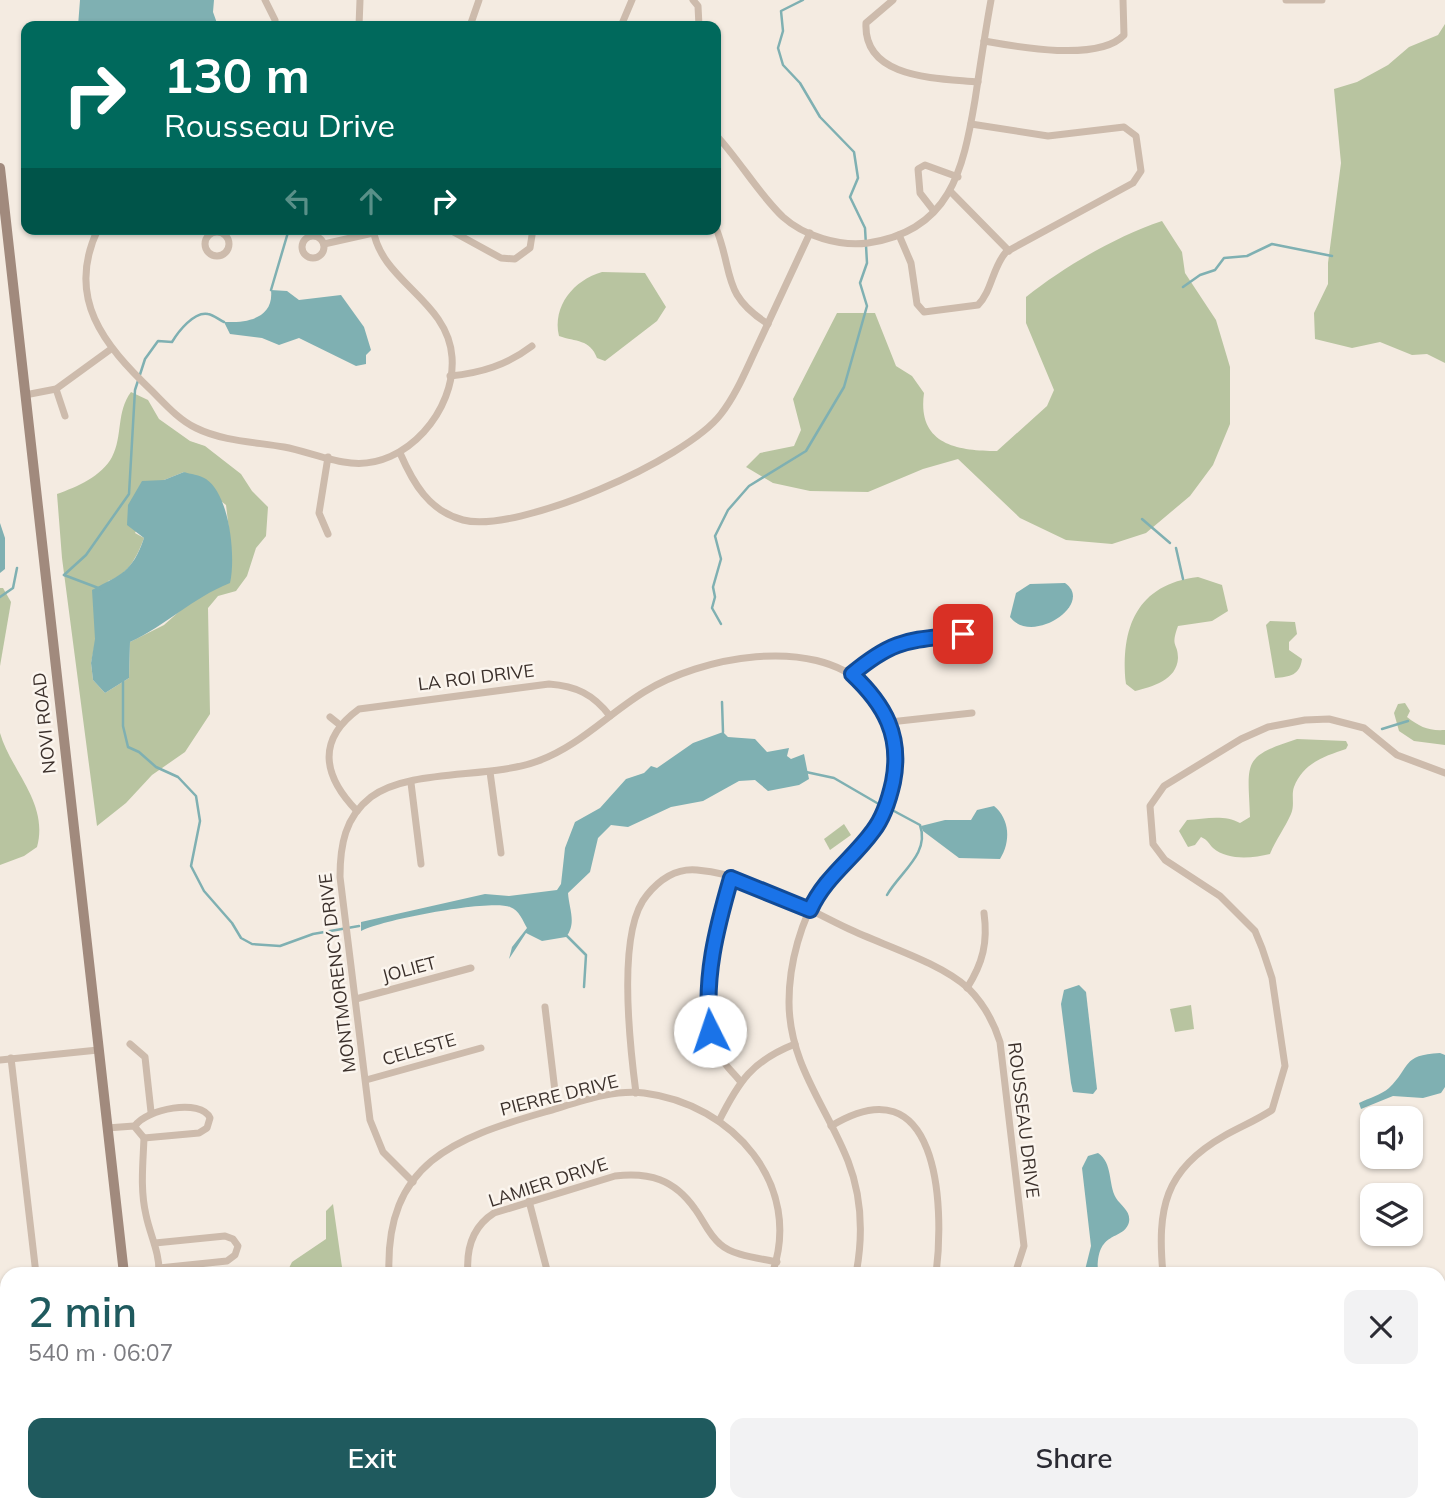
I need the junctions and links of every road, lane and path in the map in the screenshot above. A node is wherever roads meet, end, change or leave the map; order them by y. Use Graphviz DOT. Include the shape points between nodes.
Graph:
graph roads {
  1 [pos="265,0"];
  2 [pos="360,0"];
  3 [pos="479,0"];
  4 [pos="632,0"];
  5 [pos="693,0"];
  6 [pos="893,0"];
  7 [pos="991,0"];
  8 [pos="1123,0"];
  9 [pos="1286,0"];
  10 [pos="1321,0"];
  11 [pos="275,20"];
  12 [pos="359,21"];
  13 [pos="472,21"];
  14 [pos="623,21"];
  15 [pos="699,21"];
  16 [pos="984,41"];
  17 [pos="978,82"];
  18 [pos="971,124"];
  19 [pos="721,141"];
  20 [pos="0,169"];
  21 [pos="958,177"];
  22 [pos="951,192"];
  23 [pos="934,211"];
  24 [pos="810,233"];
  25 [pos="95,235"];
  26 [pos="358,235"];
  27 [pos="374,235"];
  28 [pos="459,235"];
  29 [pos="532,235"];
  30 [pos="718,235"];
  31 [pos="900,235"];
  32 [pos="324,244"];
  33 [pos="1009,251"];
  34 [pos="768,324"];
  35 [pos="532,346"];
  36 [pos="111,349"];
  37 [pos="450,376"];
  38 [pos="56,389"];
  39 [pos="25,395"];
  40 [pos="65,416"];
  41 [pos="400,453"];
  42 [pos="328,457"];
  43 [pos="328,534"];
  44 [pos="963,634"];
  45 [pos="852,674"];
  46 [pos="972,713"];
  47 [pos="610,716"];
  48 [pos="330,717"];
  49 [pos="890,722"];
  50 [pos="340,725"];
  51 [pos="490,772"];
  52 [pos="1445,773"];
  53 [pos="411,783"];
  54 [pos="357,811"];
  55 [pos="502,853"];
  56 [pos="421,864"];
  57 [pos="731,878"];
  58 [pos="810,910"];
  59 [pos="984,913"];
  60 [pos="471,968"];
  61 [pos="967,988"];
  62 [pos="356,999"];
  63 [pos="545,1007"];
  64 [pos="130,1044"];
  65 [pos="795,1044"];
  66 [pos="481,1048"];
  67 [pos="98,1049"];
  68 [pos="11,1058"];
  69 [pos="0,1060"];
  70 [pos="366,1080"];
  71 [pos="740,1081"];
  72 [pos="636,1093"];
  73 [pos="557,1108"];
  74 [pos="151,1112"];
  75 [pos="719,1121"];
  76 [pos="135,1126"];
  77 [pos="831,1126"];
  78 [pos="107,1128"];
  79 [pos="144,1138"];
  80 [pos="412,1182"];
  81 [pos="529,1201"];
  82 [pos="155,1242"];
  83 [pos="776,1262"];
  84 [pos="35,1267"];
  85 [pos="123,1267"];
  86 [pos="158,1267"];
  87 [pos="186,1267"];
  88 [pos="390,1267"];
  89 [pos="468,1267"];
  90 [pos="546,1267"];
  91 [pos="774,1267"];
  92 [pos="857,1267"];
  93 [pos="936,1267"];
  94 [pos="1017,1267"];
  95 [pos="1162,1267"];
  1 -- 11 [label="street"];
  2 -- 12 [label="street"];
  3 -- 13 [label="street"];
  4 -- 14 [label="street"];
  5 -- 15 [label="street"];
  6 -- 17 [label="street" via="866,23 866,35 880,60 900,71"];
  7 -- 16 [label="street"];
  8 -- 16 [label="street" via="1124,35 1106,45 1050,51"];
  9 -- 10 [label="street"];
  16 -- 17 [label="street"];
  17 -- 18 [label="street"];
  18 -- 21 [label="street"];
  18 -- 33 [label="street" via="1048,135 1124,127 1136,136 1138,179"];
  19 -- 24 [label="street" via="784,218"];
  20 -- 39 [label="main road, NOVI ROAD"];
  21 -- 22 [label="street"];
  21 -- 23 [label="street" via="925,165 918,169 920,192"];
  22 -- 23 [label="street"];
  22 -- 33 [label="street"];
  23 -- 31 [label="street"];
  24 -- 31 [label="street" via="858,244"];
  24 -- 34 [label="street"];
  25 -- 36 [label="street" via="86,276 93,318"];
  26 -- 32 [label="street"];
  27 -- 37 [label="street" via="384,261 428,303 445,330 452,358"];
  28 -- 29 [label="street" via="501,258 515,259 530,248"];
  30 -- 34 [label="street" via="734,293 748,311"];
  31 -- 33 [label="street" via="911,263 916,304 924,312 978,305 993,269"];
  34 -- 41 [label="street" via="731,398 711,425 664,457 600,490 506,520 461,519 441,511 424,495"];
  35 -- 37 [label="street" via="507,363 468,376"];
  36 -- 38 [label="street"];
  36 -- 42 [label="street" via="196,429"];
  37 -- 41 [label="street" via="426,428"];
  38 -- 39 [label="street"];
  38 -- 40 [label="street"];
  39 -- 67 [label="main road, NOVI ROAD"];
  41 -- 42 [label="street" via="353,464"];
  42 -- 43 [label="street" via="319,513"];
  44 -- 45 [label="street" via="894,645"];
  45 -- 47 [label="street" via="814,657 706,666 645,691"];
  45 -- 49 [label="street" via="882,706"];
  46 -- 49 [label="street"];
  47 -- 50 [label="street, LA ROI DRIVE" via="588,694 569,685 549,684 370,706"];
  47 -- 51 [label="street" via="565,750 518,768"];
  48 -- 50 [label="street"];
  49 -- 58 [label="street" via="896,764 882,816 866,840 833,872"];
  50 -- 54 [label="street" via="329,748 329,766 333,782"];
  51 -- 53 [label="street"];
  51 -- 55 [label="street"];
  52 -- 95 [label="street" via="1397,755 1364,728 1329,719 1305,720 1268,727 1241,739 1164,786 1150,806 1153,844 1165,860 1220,896 1255,931 1272,978 1285,1066 1272,1110 1205,1148 1184,1165 1171,1186 1160,1234"];
  53 -- 54 [label="street" via="374,795"];
  53 -- 56 [label="street"];
  54 -- 62 [label="street, MONTMORENCY DRIVE" via="340,855"];
  57 -- 58 [label="street, ROUSSEAU DRIVE"];
  57 -- 71 [label="street" via="711,956 708,1013 719,1054"];
  57 -- 72 [label="street, ROUSSEAU DRIVE" via="696,870 675,873 644,898 636,917 627,993"];
  58 -- 61 [label="street, ROUSSEAU DRIVE" via="936,968"];
  58 -- 65 [label="street" via="792,964 789,1003"];
  59 -- 61 [label="street" via="986,949"];
  60 -- 62 [label="street, JOLIET"];
  61 -- 94 [label="street, ROUSSEAU DRIVE" via="984,1008 1000,1042 1024,1246"];
  62 -- 70 [label="street, MONTMORENCY DRIVE"];
  63 -- 73 [label="street"];
  64 -- 74 [label="street" via="145,1057"];
  65 -- 71 [label="street" via="770,1054"];
  65 -- 77 [label="street" via="806,1081"];
  66 -- 70 [label="street, CELESTE"];
  67 -- 68 [label="street"];
  67 -- 78 [label="main road, NOVI ROAD"];
  68 -- 69 [label="street"];
  68 -- 84 [label="street"];
  70 -- 80 [label="street, MONTMORENCY DRIVE" via="377,1139 395,1167"];
  71 -- 75 [label="street"];
  72 -- 73 [label="street, PIERRE DRIVE"];
  72 -- 75 [label="street, PIERRE DRIVE" via="673,1100"];
  73 -- 80 [label="street, PIERRE DRIVE" via="466,1137 444,1150"];
  74 -- 76 [label="street"];
  74 -- 79 [label="street" via="197,1107 208,1114 209,1123 199,1133"];
  75 -- 83 [label="street, PIERRE DRIVE" via="755,1156 779,1203 781,1239"];
  76 -- 78 [label="street"];
  76 -- 79 [label="street"];
  77 -- 92 [label="street" via="856,1186 861,1225"];
  77 -- 93 [label="street" via="848,1115 876,1108 895,1110 917,1128 931,1163 940,1214"];
  78 -- 85 [label="main road, NOVI ROAD"];
  79 -- 82 [label="street" via="145,1212"];
  80 -- 88 [label="street" via="393,1223"];
  81 -- 83 [label="street, LAMIER DRIVE" via="615,1175 652,1175 684,1195 720,1245"];
  81 -- 89 [label="street, LAMIER DRIVE" via="483,1220 472,1237"];
  81 -- 90 [label="street"];
  82 -- 86 [label="street"];
  82 -- 87 [label="street" via="225,1236 238,1246 227,1261"];
  83 -- 91 [label="street, PIERRE DRIVE"];
}
